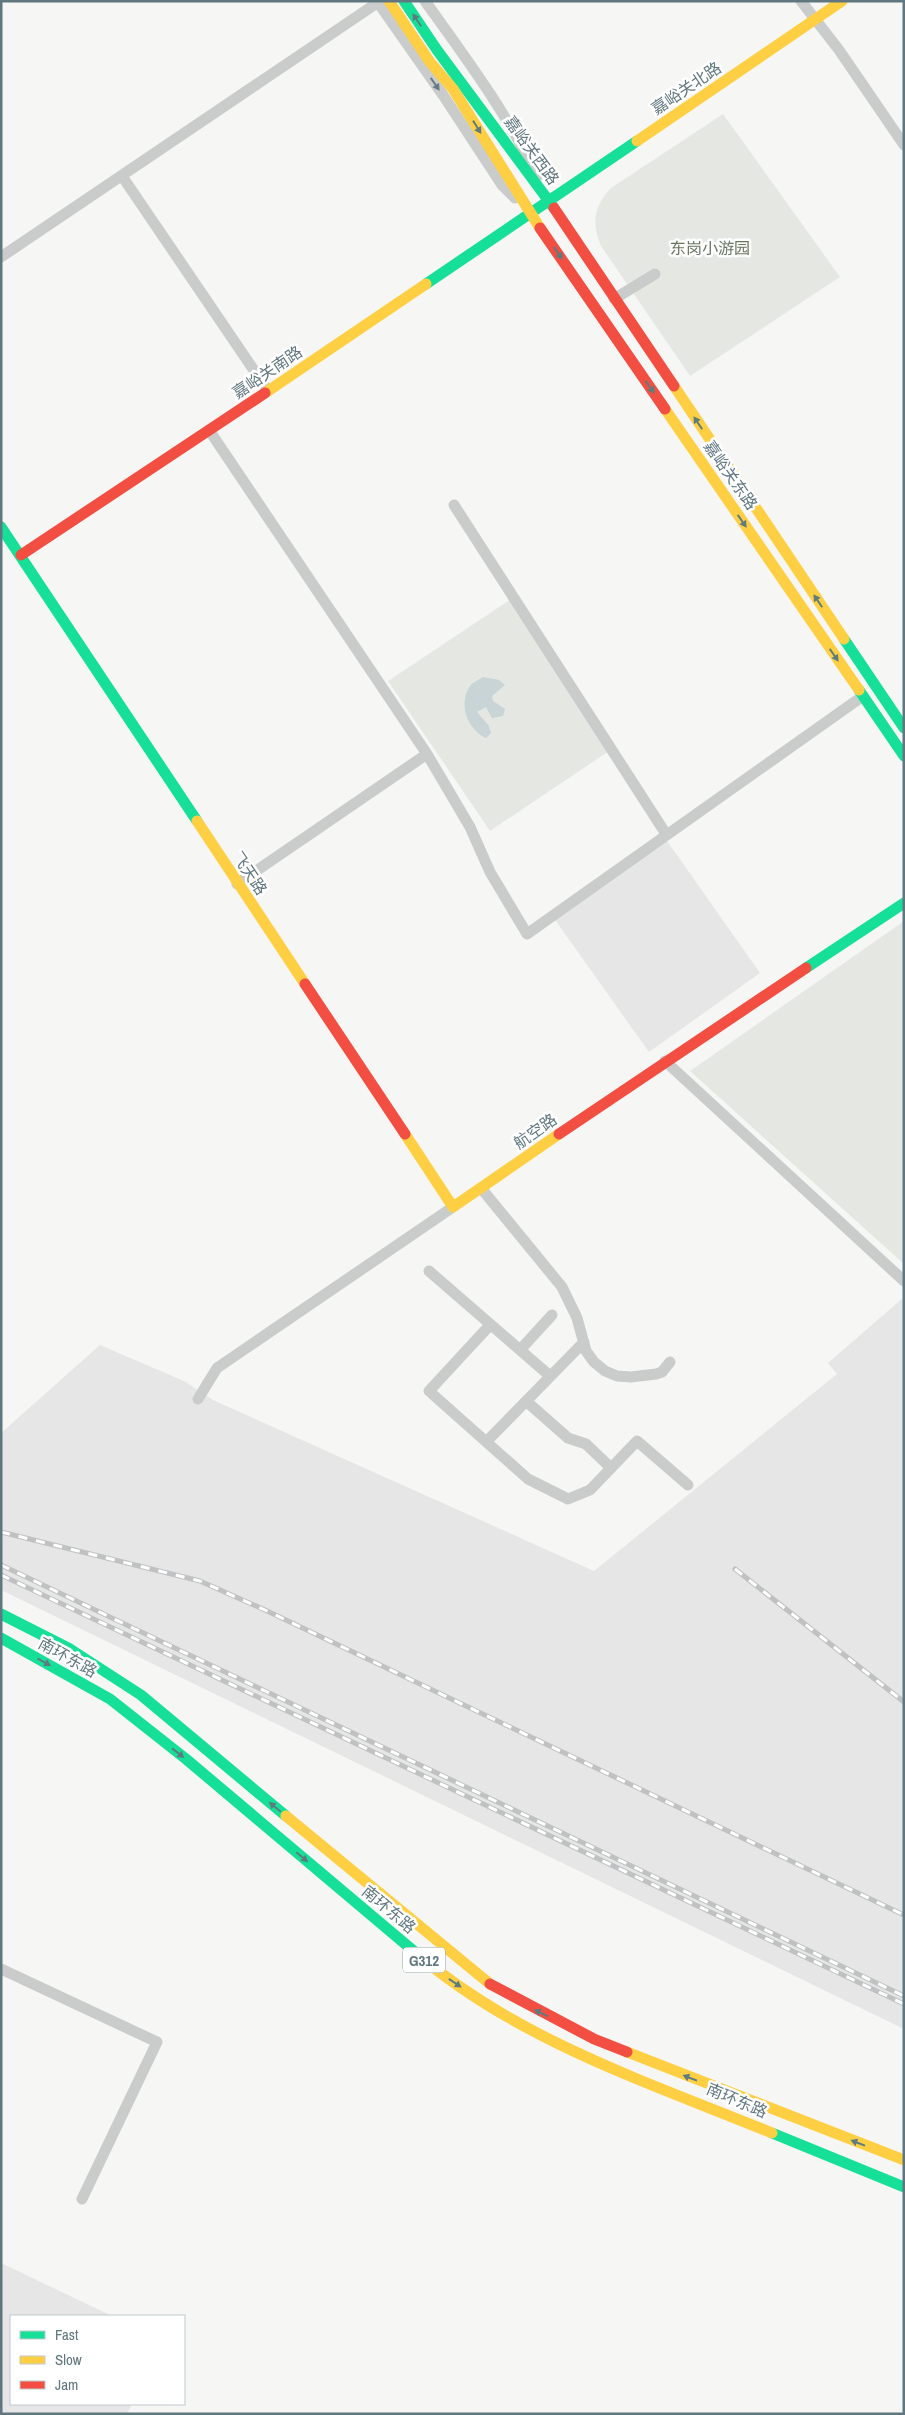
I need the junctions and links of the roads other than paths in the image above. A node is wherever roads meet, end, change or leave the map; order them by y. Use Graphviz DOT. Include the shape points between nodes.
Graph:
graph roads {
  1 [pos="404,1"];
  2 [pos="425,1"];
  3 [pos="801,1"];
  4 [pos="842,1"];
  5 [pos="381,2"];
  6 [pos="813,20"];
  7 [pos="904,145"];
  8 [pos="122,176"];
  9 [pos="549,201"];
  10 [pos="530,213"];
  11 [pos="1,257"];
  12 [pos="655,274"];
  13 [pos="614,299"];
  14 [pos="268,391"];
  15 [pos="209,430"];
  16 [pos="454,504"];
  17 [pos="1,527"];
  18 [pos="21,555"];
  19 [pos="863,696"];
  20 [pos="904,728"];
  21 [pos="427,754"];
  22 [pos="904,756"];
  23 [pos="666,834"];
  24 [pos="237,884"];
  25 [pos="904,903"];
  26 [pos="665,1060"];
  27 [pos="481,1188"];
  28 [pos="453,1207"];
  29 [pos="429,1271"];
  30 [pos="904,1281"];
  31 [pos="552,1315"];
  32 [pos="490,1325"];
  33 [pos="584,1342"];
  34 [pos="520,1350"];
  35 [pos="670,1362"];
  36 [pos="550,1376"];
  37 [pos="198,1398"];
  38 [pos="526,1401"];
  39 [pos="487,1441"];
  40 [pos="611,1468"];
  41 [pos="688,1485"];
  42 [pos="6,1616"];
  43 [pos="1,1633"];
  44 [pos="1,1638"];
  45 [pos="1,1969"];
  46 [pos="904,2160"];
  47 [pos="904,2187"];
  48 [pos="82,2199"];
  9 -- 1 [label="main road, 嘉峪关西路, one-way"];
  2 -- 9 [label="street, 嘉峪关西路" via="527,154"];
  3 -- 6 [label="street"];
  4 -- 6 [label="main road, 嘉峪关北路"];
  5 -- 8 [label="street"];
  5 -- 10 [label="main road, 嘉峪关西路, one-way" via="453,88"];
  6 -- 7 [label="street" via="839,50"];
  6 -- 9 [label="main road, 嘉峪关北路"];
  8 -- 11 [label="street"];
  8 -- 14 [label="street"];
  9 -- 10 [label="main road, 嘉峪关北路"];
  9 -- 13 [label="main road, 嘉峪关东路"];
  10 -- 14 [label="main road, 嘉峪关南路"];
  10 -- 19 [label="main road, 嘉峪关东路, one-way"];
  12 -- 13 [label="street"];
  20 -- 13 [label="main road, 嘉峪关东路, one-way"];
  14 -- 15 [label="main road, 嘉峪关南路"];
  15 -- 18 [label="main road, 嘉峪关南路"];
  15 -- 21 [label="street"];
  16 -- 23 [label="street"];
  17 -- 18 [label="main road, 飞天路"];
  18 -- 24 [label="main road, 飞天路"];
  19 -- 22 [label="main road, 嘉峪关东路"];
  19 -- 23 [label="street"];
  21 -- 23 [label="street" via="527,934"];
  21 -- 24 [label="street"];
  24 -- 28 [label="main road, 飞天路"];
  25 -- 26 [label="main road, 航空路"];
  26 -- 27 [label="main road, 航空路"];
  26 -- 30 [label="street"];
  27 -- 28 [label="main road, 航空路"];
  27 -- 33 [label="street" via="562,1287"];
  28 -- 37 [label="street, 航空路" via="216,1368"];
  29 -- 32 [label="street"];
  31 -- 34 [label="street"];
  32 -- 34 [label="street"];
  32 -- 39 [label="street" via="430,1391"];
  33 -- 35 [label="street" via="594,1362 617,1376 656,1374"];
  33 -- 36 [label="street"];
  34 -- 36 [label="street"];
  36 -- 38 [label="street"];
  38 -- 39 [label="street"];
  38 -- 40 [label="street" via="568,1438 586,1444"];
  39 -- 40 [label="street" via="528,1479 568,1499 590,1490"];
  40 -- 41 [label="street" via="637,1441"];
  42 -- 43 [label="street"];
  46 -- 42 [label="main road, 南环东路 / G312, one-way" via="594,2038 497,1989 441,1946 141,1695 70,1649"];
  44 -- 47 [label="main road, 南环东路 / G312, one-way" via="110,1699 186,1759 434,1969 488,2005 581,2055"];
  45 -- 48 [label="street" via="157,2042"];
}
